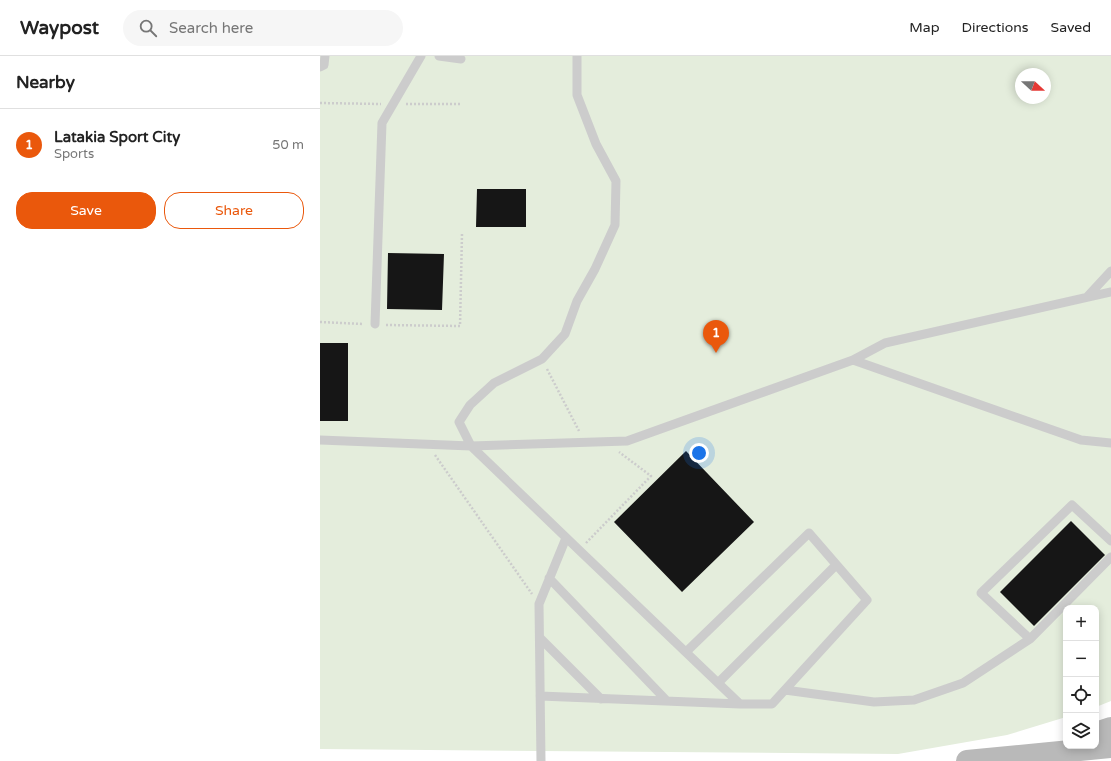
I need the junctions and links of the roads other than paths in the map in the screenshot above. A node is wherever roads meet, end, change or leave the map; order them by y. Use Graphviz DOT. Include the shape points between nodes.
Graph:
graph roads {
  1 [pos="325,56"];
  2 [pos="421,56"];
  3 [pos="439,56"];
  4 [pos="577,56"];
  5 [pos="461,59"];
  6 [pos="320,67"];
  7 [pos="1111,271"];
  8 [pos="1111,292"];
  9 [pos="1087,297"];
  10 [pos="375,324"];
  11 [pos="853,360"];
  12 [pos="320,440"];
  13 [pos="1111,443"];
  14 [pos="471,446"];
  15 [pos="566,538"];
  16 [pos="1111,541"];
  17 [pos="1111,557"];
  18 [pos="836,565"];
  19 [pos="549,578"];
  20 [pos="540,638"];
  21 [pos="1030,639"];
  22 [pos="686,652"];
  23 [pos="718,683"];
  24 [pos="785,690"];
  25 [pos="540,696"];
  26 [pos="601,698"];
  27 [pos="667,701"];
  28 [pos="740,704"];
  29 [pos="1111,728"];
  30 [pos="1099,732"];
  31 [pos="1063,745"];
  32 [pos="1111,747"];
  33 [pos="1038,754"];
  34 [pos="540,761"];
  35 [pos="968,761"];
  1 -- 6 [label="lane" via="324,65"];
  2 -- 10 [label="lane" via="382,124"];
  3 -- 5 [label="lane"];
  4 -- 14 [label="lane" via="577,95 596,144 616,181 615,225 577,301 565,334 542,360 494,383 470,405 459,422"];
  7 -- 9 [label="lane"];
  8 -- 9 [label="lane"];
  9 -- 11 [label="lane" via="885,343"];
  11 -- 13 [label="lane" via="1081,440"];
  11 -- 14 [label="lane" via="627,441"];
  12 -- 14 [label="lane"];
  14 -- 15 [label="lane"];
  15 -- 19 [label="lane"];
  15 -- 22 [label="lane"];
  16 -- 21 [label="lane" via="1072,505 981,593"];
  17 -- 21 [label="lane"];
  18 -- 22 [label="lane" via="809,533"];
  18 -- 23 [label="lane"];
  18 -- 24 [label="lane" via="867,600"];
  19 -- 20 [label="lane" via="539,604"];
  19 -- 27 [label="lane"];
  20 -- 25 [label="lane"];
  20 -- 26 [label="lane"];
  21 -- 24 [label="lane" via="963,683 914,700 874,702"];
  22 -- 23 [label="lane"];
  23 -- 28 [label="lane"];
  24 -- 28 [label="lane" via="772,704"];
  25 -- 26 [label="lane"];
  25 -- 34 [label="lane"];
  26 -- 27 [label="lane"];
  27 -- 28 [label="lane"];
  29 -- 30 [label="main road"];
  31 -- 33 [label="main road"];
  32 -- 33 [label="main road"];
  33 -- 35 [label="main road"];
}
